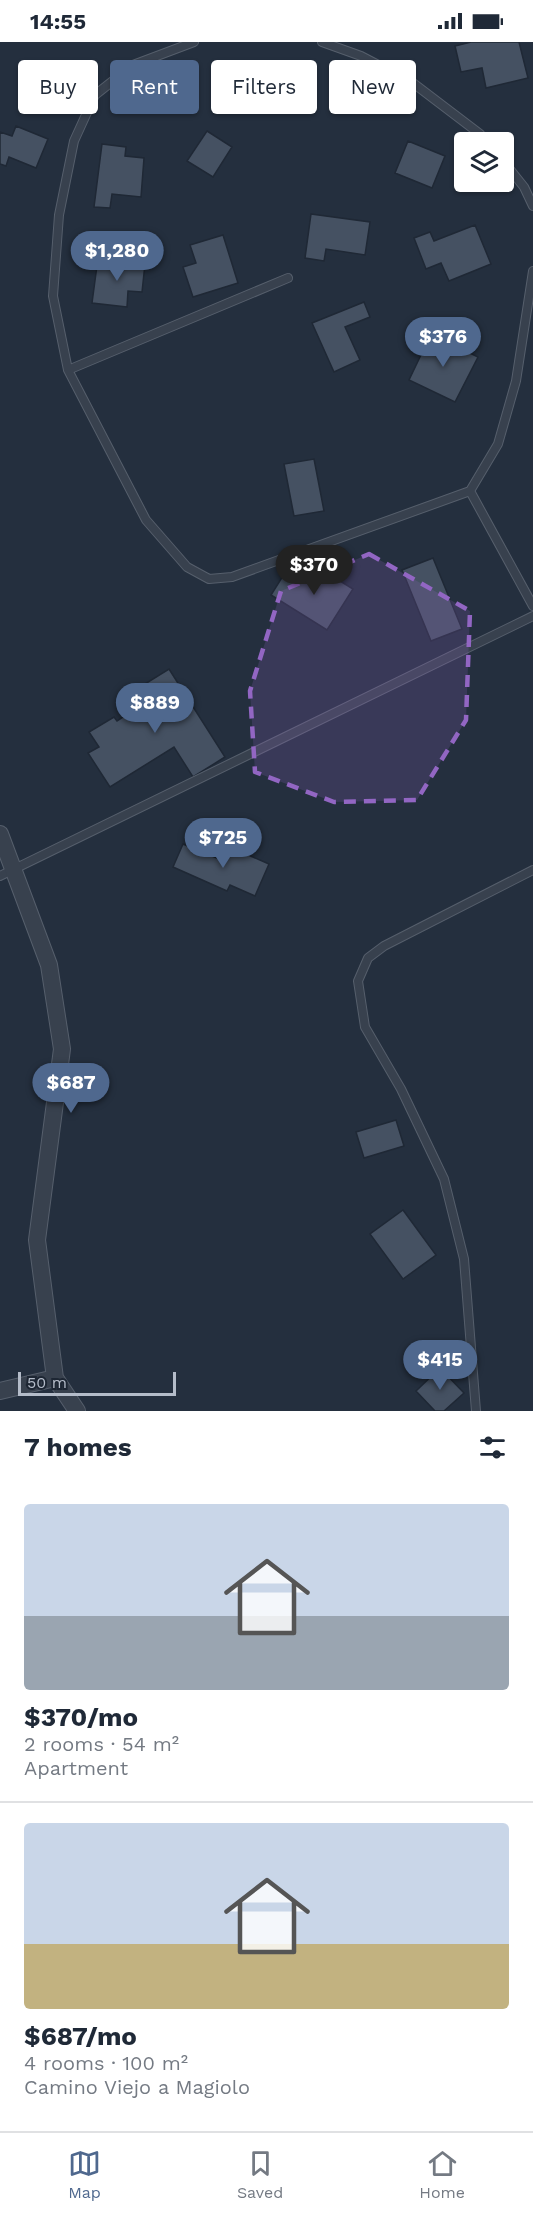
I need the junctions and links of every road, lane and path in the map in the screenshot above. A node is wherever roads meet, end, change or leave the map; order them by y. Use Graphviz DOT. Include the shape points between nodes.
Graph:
graph roads {
  1 [pos="194,42"];
  2 [pos="322,42"];
  3 [pos="477,132"];
  4 [pos="514,174"];
  5 [pos="533,206"];
  6 [pos="533,271"];
  7 [pos="288,278"];
  8 [pos="68,370"];
  9 [pos="470,491"];
  10 [pos="533,606"];
  11 [pos="533,616"];
  12 [pos="0,834"];
  13 [pos="533,870"];
  14 [pos="7,873"];
  15 [pos="55,1378"];
  16 [pos="0,1391"];
  17 [pos="76,1411"];
  18 [pos="476,1411"];
  1 -- 8 [label="lane" via="133,65 94,95 74,141 59,215 53,296"];
  2 -- 3 [label="lane" via="362,56 413,83"];
  4 -- 5 [label="lane"];
  6 -- 9 [label="lane" via="516,381 501,434"];
  7 -- 8 [label="lane"];
  8 -- 9 [label="lane" via="146,520 187,567 208,579 232,577"];
  9 -- 10 [label="lane"];
  11 -- 14 [label="lane"];
  12 -- 14 [label="street"];
  13 -- 18 [label="lane" via="384,946 368,958 358,981 365,1027 401,1089 444,1179 464,1259"];
  14 -- 15 [label="street" via="49,965 62,1050 37,1240"];
  15 -- 16 [label="street"];
  15 -- 17 [label="street"];
}
